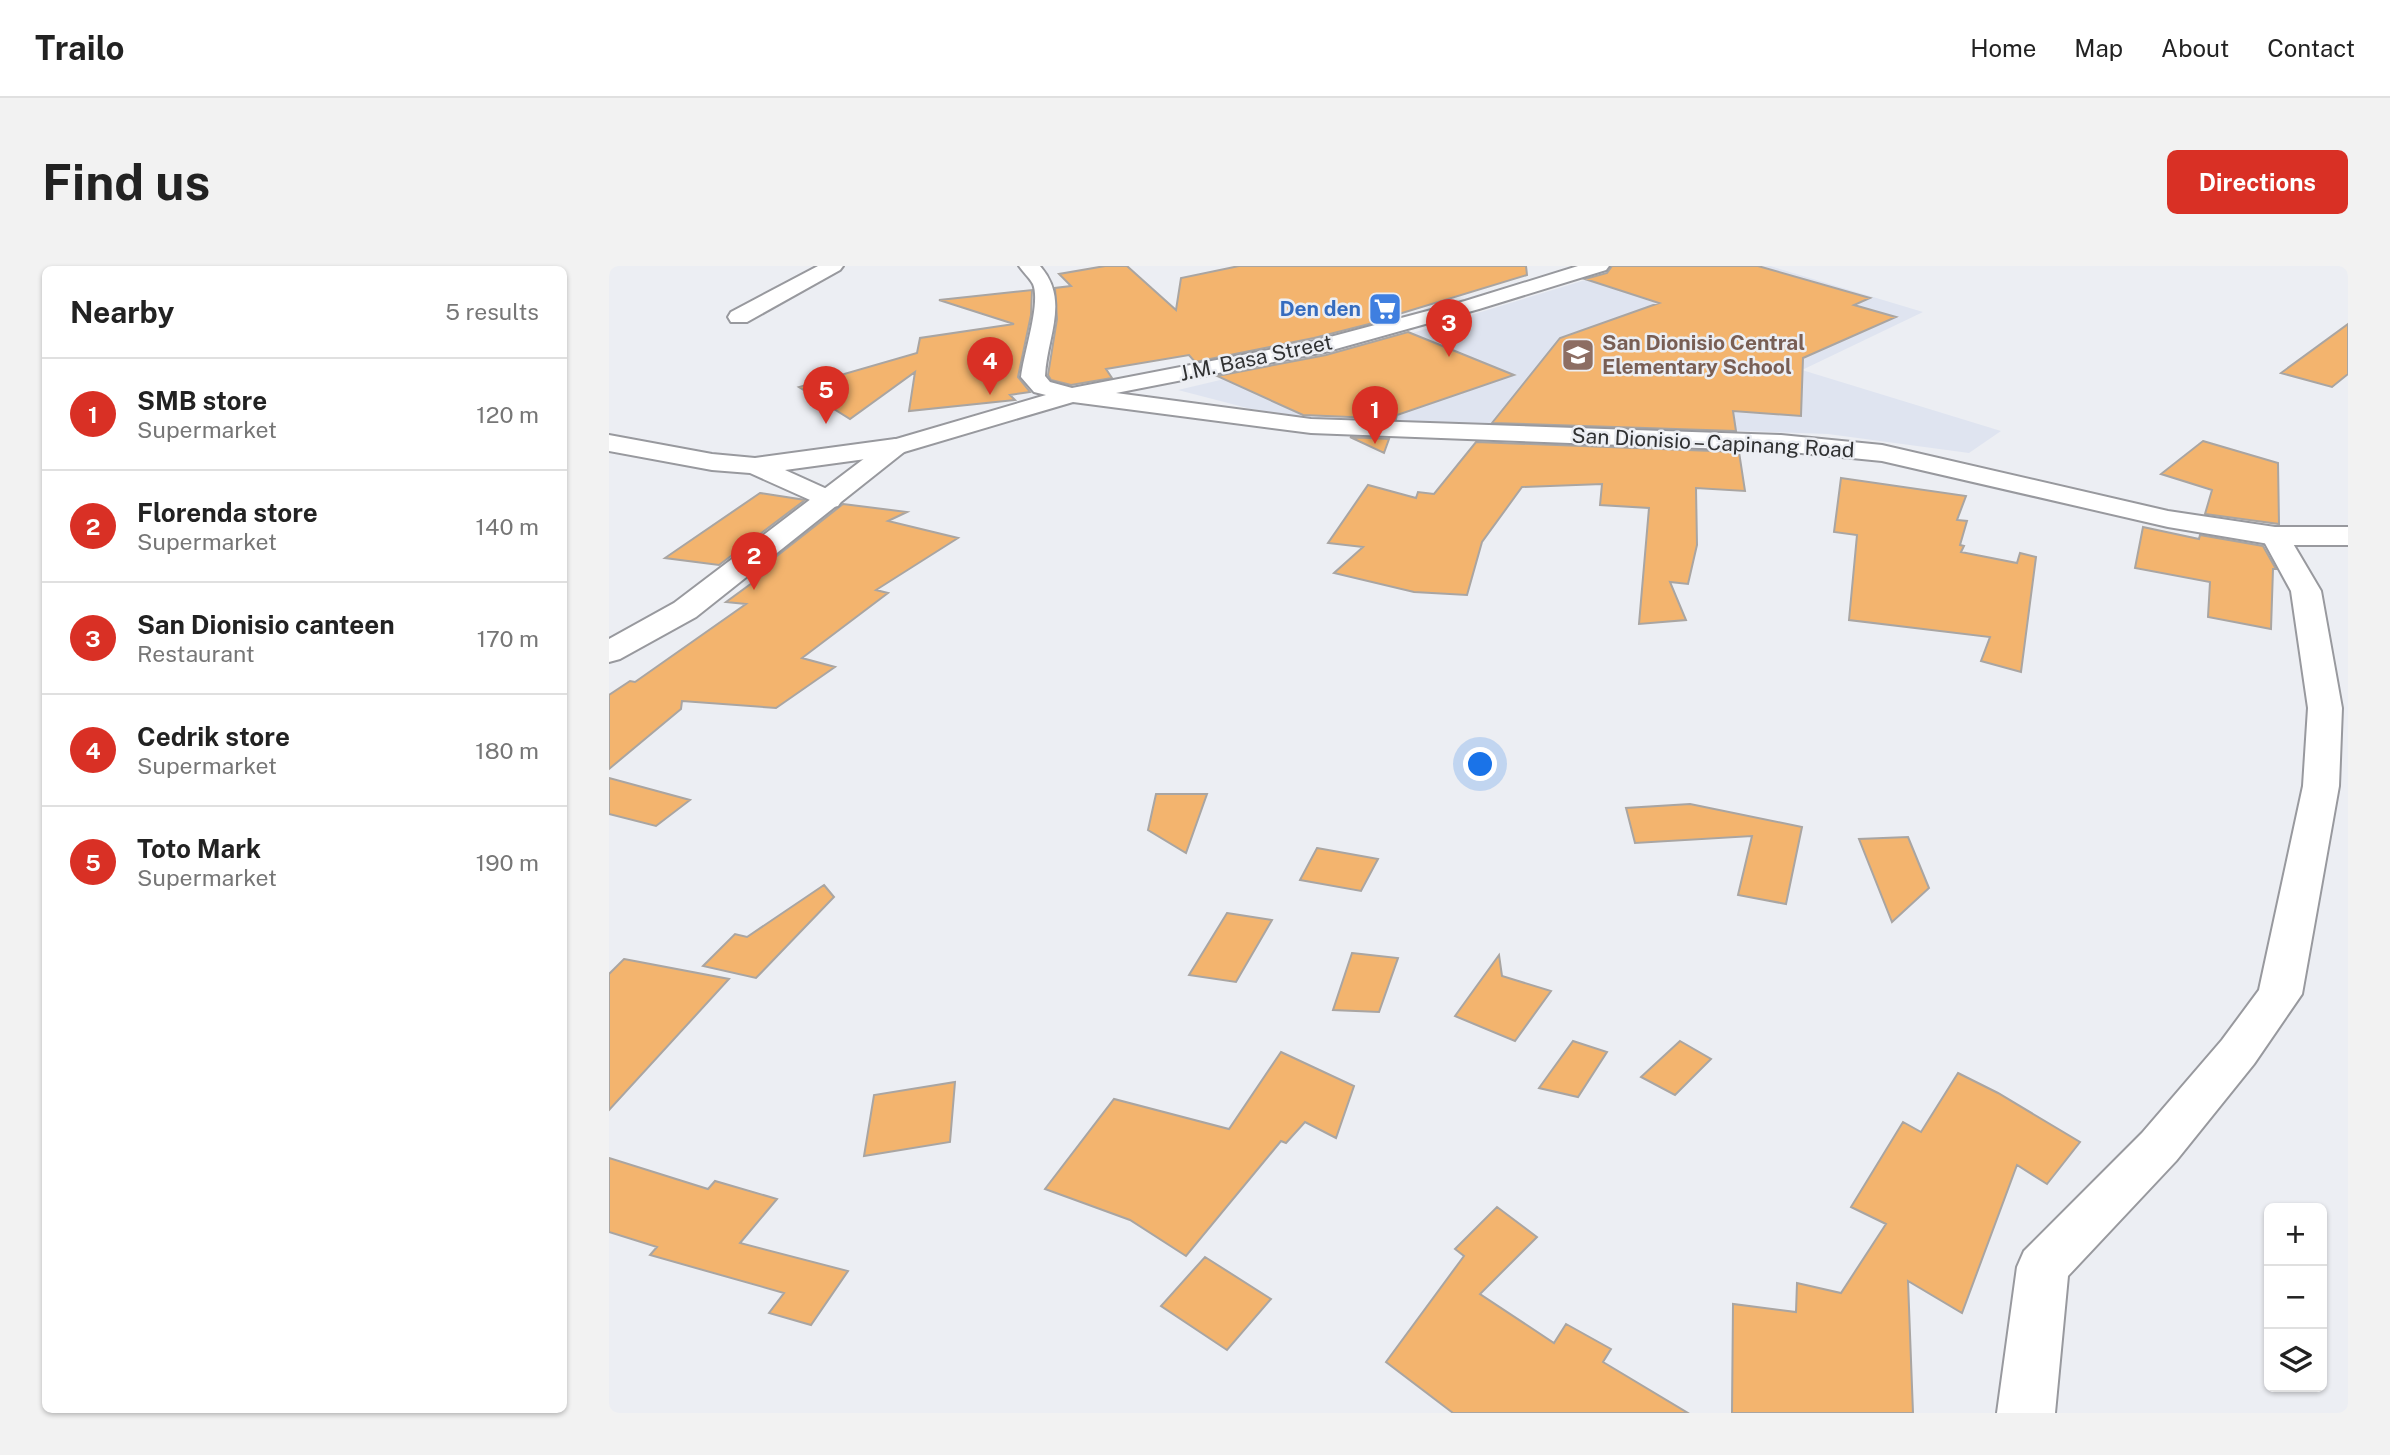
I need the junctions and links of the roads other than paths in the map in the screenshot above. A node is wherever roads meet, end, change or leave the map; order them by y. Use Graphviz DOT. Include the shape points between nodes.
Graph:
graph roads {
  1 [pos="833,266"];
  2 [pos="1029,266"];
  3 [pos="1599,266"];
  4 [pos="739,317"];
  5 [pos="1072,395"];
  6 [pos="609,443"];
  7 [pos="895,447"];
  8 [pos="755,466"];
  9 [pos="828,500"];
  10 [pos="2275,536"];
  11 [pos="2348,536"];
  12 [pos="609,652"];
  13 [pos="2026,1413"];
  1 -- 4 [label="main road"];
  2 -- 5 [label="main road" via="1039,276 1049,304 1036,346 1033,377 1042,387"];
  3 -- 5 [label="main road, J.M. Basa Street" via="1317,347"];
  5 -- 7 [label="main road, J.M. Basa Street"];
  5 -- 10 [label="main road, San Dionisio – Capinang Road" via="1311,426 1781,443 1882,453 2168,519"];
  6 -- 8 [label="main road"];
  7 -- 8 [label="main road"];
  7 -- 9 [label="main road"];
  8 -- 9 [label="main road"];
  9 -- 12 [label="main road" via="685,610"];
  10 -- 11 [label="main road, San Dionisio – Capinang Road"];
  10 -- 13 [label="main road" via="2306,591 2325,708 2321,786 2280,994 2159,1147 2043,1267"];
}
